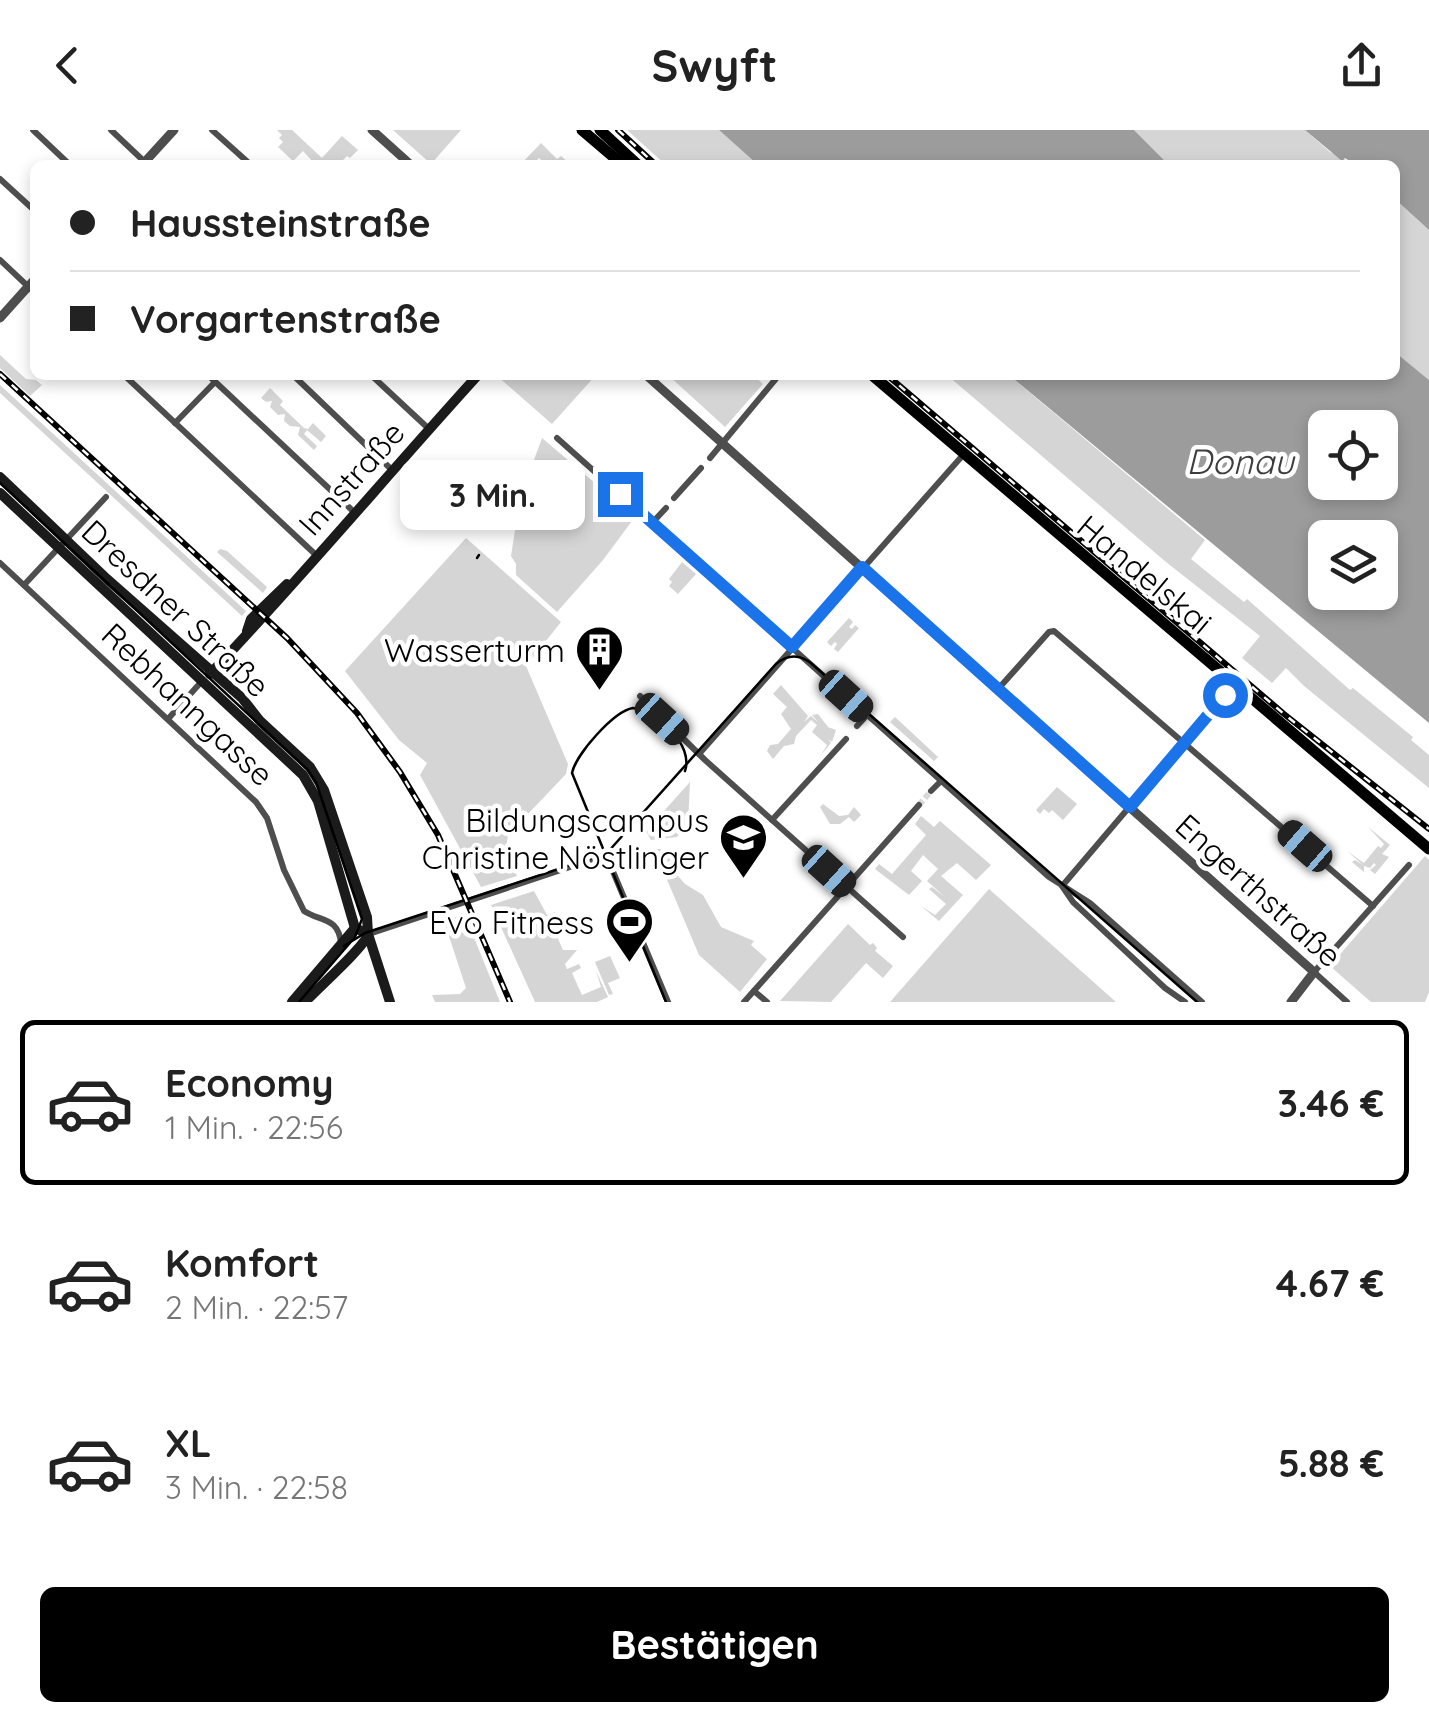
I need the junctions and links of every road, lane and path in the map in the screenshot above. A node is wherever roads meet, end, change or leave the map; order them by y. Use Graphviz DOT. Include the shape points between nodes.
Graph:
graph roads {
  1 [pos="33,130"];
  2 [pos="112,130"];
  3 [pos="174,130"];
  4 [pos="212,130"];
  5 [pos="372,130"];
  6 [pos="582,130"];
  7 [pos="600,130"];
  8 [pos="597,144"];
  9 [pos="65,160"];
  10 [pos="141,160"];
  11 [pos="148,160"];
  12 [pos="246,160"];
  13 [pos="406,160"];
  14 [pos="605,160"];
  15 [pos="617,160"];
  16 [pos="633,160"];
  17 [pos="0,179"];
  18 [pos="30,206"];
  19 [pos="0,260"];
  20 [pos="30,284"];
  21 [pos="30,289"];
  22 [pos="0,318"];
  23 [pos="129,380"];
  24 [pos="298,380"];
  25 [pos="377,380"];
  26 [pos="473,380"];
  27 [pos="652,380"];
  28 [pos="774,380"];
  29 [pos="878,380"];
  30 [pos="215,382"];
  31 [pos="176,423"];
  32 [pos="429,429"];
  33 [pos="557,438"];
  34 [pos="723,443"];
  35 [pos="963,454"];
  36 [pos="710,458"];
  37 [pos="701,468"];
  38 [pos="392,470"];
  39 [pos="0,477"];
  40 [pos="0,493"];
  41 [pos="106,497"];
  42 [pos="674,498"];
  43 [pos="666,508"];
  44 [pos="354,512"];
  45 [pos="652,523"];
  46 [pos="62,543"];
  47 [pos="316,554"];
  48 [pos="0,563"];
  49 [pos="862,567"];
  50 [pos="24,586"];
  51 [pos="792,647"];
  52 [pos="212,672"];
  53 [pos="202,681"];
  54 [pos="1233,685"];
  55 [pos="1000,688"];
  56 [pos="640,696"];
  57 [pos="867,716"];
  58 [pos="168,719"];
  59 [pos="857,726"];
  60 [pos="846,738"];
  61 [pos="1186,742"];
  62 [pos="699,754"];
  63 [pos="313,780"];
  64 [pos="941,781"];
  65 [pos="931,792"];
  66 [pos="919,805"];
  67 [pos="1130,807"];
  68 [pos="1386,810"];
  69 [pos="772,820"];
  70 [pos="1429,839"];
  71 [pos="1429,849"];
  72 [pos="1408,865"];
  73 [pos="1062,886"];
  74 [pos="846,887"];
  75 [pos="1372,906"];
  76 [pos="355,928"];
  77 [pos="368,934"];
  78 [pos="903,937"];
  79 [pos="341,946"];
  80 [pos="1314,972"];
  81 [pos="754,991"];
  82 [pos="292,1002"];
  83 [pos="305,1002"];
  84 [pos="390,1002"];
  85 [pos="668,1002"];
  86 [pos="744,1002"];
  87 [pos="766,1002"];
  88 [pos="1184,1002"];
  89 [pos="1202,1002"];
  90 [pos="1291,1002"];
  91 [pos="1347,1002"];
  1 -- 9 [label="street"];
  2 -- 10 [label="street"];
  3 -- 11 [label="street"];
  4 -- 12 [label="street"];
  5 -- 13 [label="street"];
  6 -- 8 [label="main road"];
  7 -- 16 [label="main road"];
  8 -- 14 [label="main road"];
  8 -- 15 [label="main road"];
  17 -- 18 [label="street"];
  19 -- 20 [label="street"];
  21 -- 22 [label="street"];
  23 -- 31 [label="street"];
  24 -- 38 [label="street"];
  25 -- 32 [label="street"];
  26 -- 32 [label="main road, Innstraße"];
  27 -- 34 [label="street, Engerthstraße"];
  28 -- 34 [label="street"];
  29 -- 35 [label="main road, Handelskai"];
  30 -- 31 [label="street"];
  30 -- 44 [label="street"];
  31 -- 47 [label="street"];
  32 -- 38 [label="main road, Innstraße"];
  33 -- 45 [label="street"];
  34 -- 36 [label="street"];
  34 -- 49 [label="street, Engerthstraße"];
  35 -- 49 [label="street"];
  35 -- 54 [label="main road, Handelskai"];
  37 -- 42 [label="street"];
  38 -- 44 [label="main road, Innstraße"];
  39 -- 46 [label="main road, Dresdner Straße"];
  40 -- 46 [label="main road, Dresdner Straße"];
  41 -- 46 [label="street"];
  43 -- 45 [label="street"];
  44 -- 47 [label="main road, Innstraße"];
  45 -- 51 [label="street"];
  46 -- 50 [label="street"];
  46 -- 52 [label="main road, Dresdner Straße"];
  46 -- 53 [label="main road, Dresdner Straße"];
  47 -- 52 [label="main road, Innstraße"];
  48 -- 50 [label="street, Rebhanngasse"];
  49 -- 51 [label="street"];
  49 -- 55 [label="street, Engerthstraße"];
  50 -- 58 [label="street, Rebhanngasse"];
  51 -- 57 [label="street"];
  51 -- 62 [label="street"];
  52 -- 53 [label="main road, Innstraße"];
  52 -- 63 [label="main road, Dresdner Straße"];
  53 -- 58 [label="street, Innstraße"];
  53 -- 63 [label="main road, Dresdner Straße"];
  54 -- 61 [label="street"];
  54 -- 68 [label="main road, Handelskai"];
  55 -- 61 [label="street" via="1052,630"];
  55 -- 67 [label="street, Engerthstraße"];
  56 -- 62 [label="street"];
  57 -- 59 [label="street"];
  57 -- 64 [label="street"];
  58 -- 79 [label="street, Rebhanngasse" via="262,808 301,905 331,922"];
  60 -- 69 [label="street"];
  61 -- 67 [label="street"];
  61 -- 75 [label="street"];
  62 -- 69 [label="street"];
  63 -- 76 [label="main road"];
  63 -- 77 [label="main road" via="350,866"];
  64 -- 65 [label="street"];
  64 -- 73 [label="street"];
  66 -- 74 [label="street"];
  67 -- 73 [label="street"];
  67 -- 80 [label="street, Engerthstraße"];
  68 -- 70 [label="main road, Handelskai"];
  68 -- 71 [label="main road, Handelskai"];
  69 -- 74 [label="street"];
  72 -- 75 [label="street"];
  73 -- 88 [label="street"];
  73 -- 89 [label="street"];
  74 -- 78 [label="street"];
  74 -- 81 [label="street"];
  75 -- 80 [label="street"];
  76 -- 77 [label="main road"];
  76 -- 79 [label="main road"];
  77 -- 83 [label="main road"];
  77 -- 84 [label="main road"];
  77 -- 85 [label="street" via="606,855"];
  79 -- 82 [label="main road"];
  80 -- 90 [label="street"];
  80 -- 91 [label="street, Engerthstraße"];
  81 -- 86 [label="street"];
  81 -- 87 [label="street"];
}
